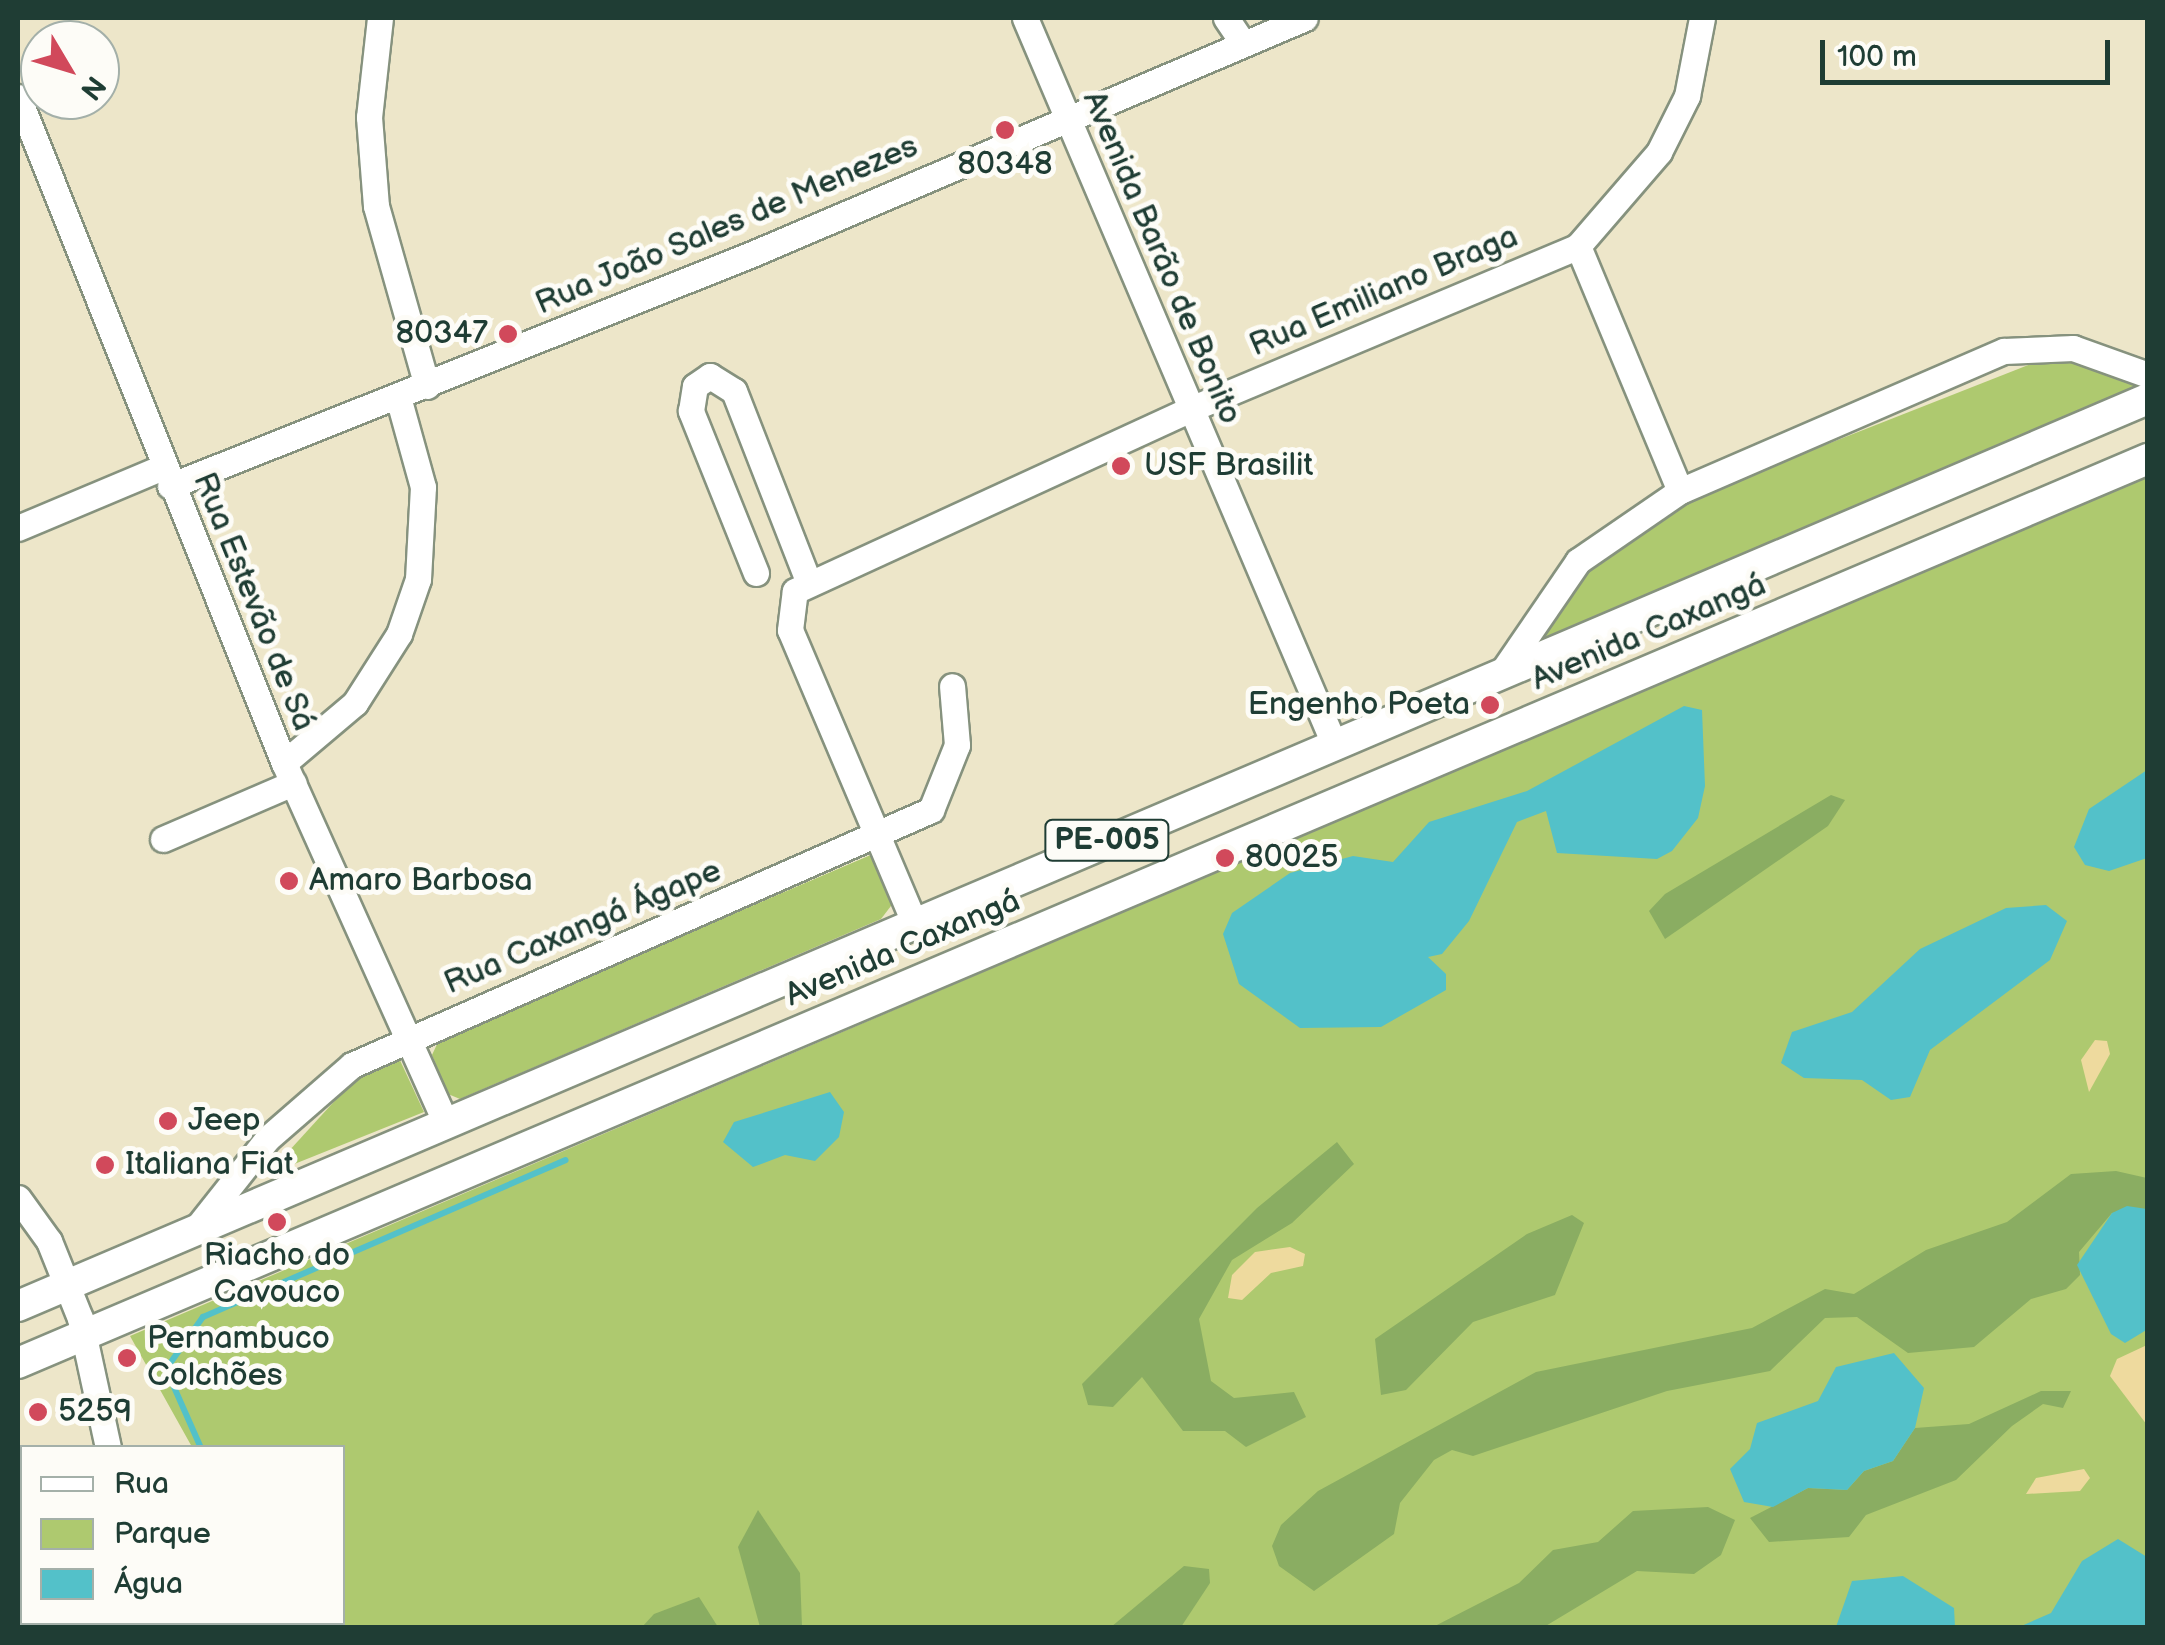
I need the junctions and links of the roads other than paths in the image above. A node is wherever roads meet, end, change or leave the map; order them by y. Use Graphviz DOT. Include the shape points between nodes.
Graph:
graph roads {
  1 [pos="380,18"];
  2 [pos="1024,18"];
  3 [pos="1226,18"];
  4 [pos="1304,18"];
  5 [pos="1702,18"];
  6 [pos="1243,43"];
  7 [pos="18,97"];
  8 [pos="1064,116"];
  9 [pos="1578,246"];
  10 [pos="2148,375"];
  11 [pos="427,386"];
  12 [pos="398,398"];
  13 [pos="2148,399"];
  14 [pos="1191,409"];
  15 [pos="2148,459"];
  16 [pos="167,476"];
  17 [pos="1680,491"];
  18 [pos="18,528"];
  19 [pos="756,573"];
  20 [pos="808,581"];
  21 [pos="1500,675"];
  22 [pos="952,686"];
  23 [pos="1334,744"];
  24 [pos="288,773"];
  25 [pos="164,839"];
  26 [pos="876,839"];
  27 [pos="914,922"];
  28 [pos="406,1038"];
  29 [pos="446,1123"];
  30 [pos="18,1198"];
  31 [pos="195,1230"];
  32 [pos="67,1283"];
  33 [pos="18,1306"];
  34 [pos="85,1335"];
  35 [pos="18,1363"];
  36 [pos="107,1445"];
  1 -- 11 [label="street" via="369,117 376,206"];
  2 -- 8 [label="street, Avenida Barão de Bonito"];
  3 -- 6 [label="street"];
  4 -- 6 [label="street, Rua João Sales de Menezes"];
  5 -- 9 [label="street, Rua Emiliano Braga" via="1686,96 1659,152"];
  6 -- 8 [label="street, Rua João Sales de Menezes"];
  7 -- 16 [label="street, Rua Estevão de Sá"];
  8 -- 11 [label="street, Rua João Sales de Menezes"];
  8 -- 14 [label="street, Avenida Barão de Bonito"];
  9 -- 14 [label="street, Rua Emiliano Braga"];
  9 -- 17 [label="street"];
  10 -- 17 [label="street, Avenida Caxangá" via="2073,348 2004,351"];
  11 -- 12 [label="street, Rua João Sales de Menezes"];
  12 -- 16 [label="street, Rua João Sales de Menezes"];
  12 -- 24 [label="street" via="424,487 417,584 399,634 355,704"];
  13 -- 21 [label="main road, Avenida Caxangá / PE-005"];
  14 -- 20 [label="street, Rua Emiliano Braga"];
  14 -- 23 [label="street, Avenida Barão de Bonito"];
  15 -- 34 [label="main road, Avenida Caxangá / PE-005"];
  16 -- 18 [label="street, Rua João Sales de Menezes"];
  16 -- 24 [label="street, Rua Estevão de Sá"];
  17 -- 21 [label="street, Avenida Caxangá" via="1578,560"];
  19 -- 20 [label="street" via="691,412 695,386 710,376 734,391"];
  20 -- 26 [label="street" via="791,600 790,630"];
  21 -- 23 [label="main road, Avenida Caxangá / PE-005"];
  22 -- 26 [label="street, Rua Caxangá Ágape" via="957,746 931,810"];
  23 -- 27 [label="main road, Avenida Caxangá / PE-005"];
  24 -- 25 [label="street"];
  24 -- 28 [label="street, Rua Estevão de Sá"];
  26 -- 27 [label="street"];
  26 -- 28 [label="street, Rua Caxangá Ágape"];
  27 -- 29 [label="main road, Avenida Caxangá / PE-005"];
  28 -- 29 [label="street, Rua Estevão de Sá"];
  28 -- 31 [label="street, Rua Caxangá Ágape" via="311,1097"];
  29 -- 31 [label="main road, Avenida Caxangá / PE-005"];
  30 -- 32 [label="street"];
  31 -- 32 [label="main road, Avenida Caxangá / PE-005"];
  32 -- 33 [label="main road, Avenida Caxangá / PE-005"];
  32 -- 34 [label="street"];
  34 -- 35 [label="main road, Avenida Caxangá / PE-005"];
  34 -- 36 [label="street"];
}
